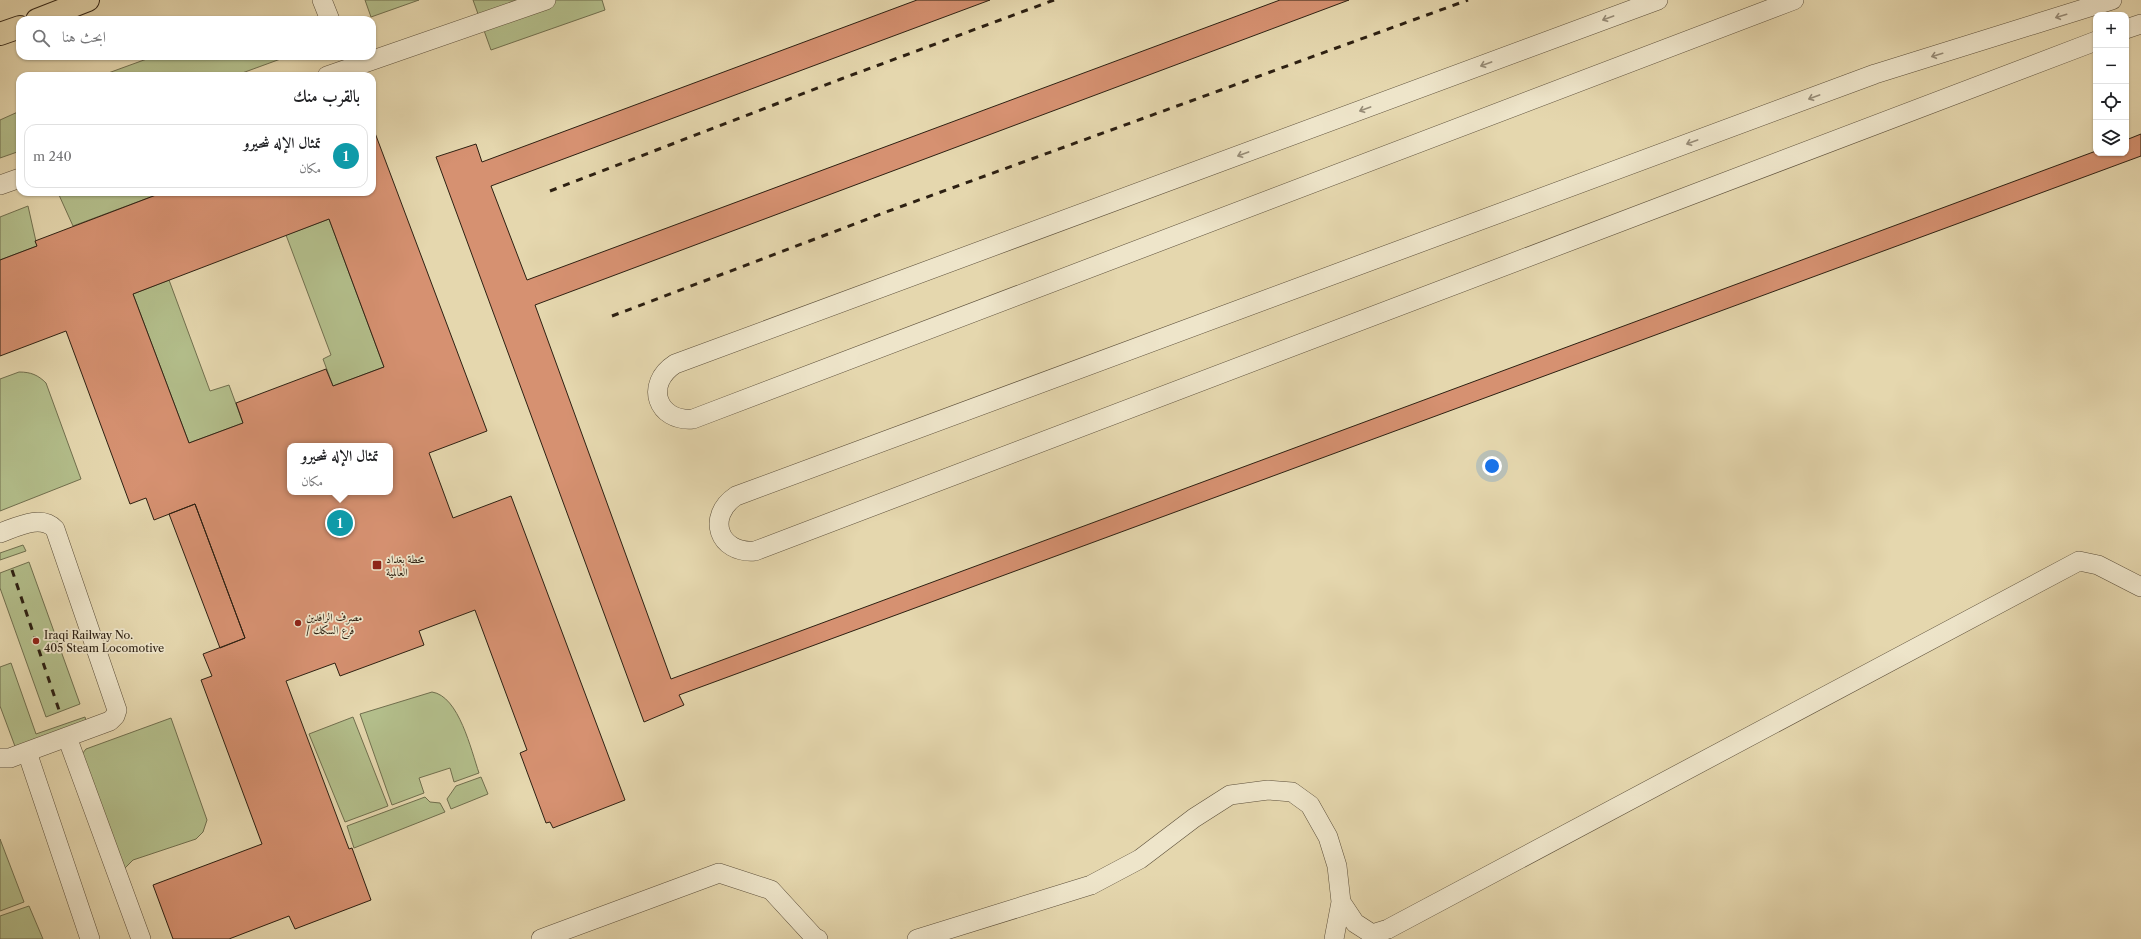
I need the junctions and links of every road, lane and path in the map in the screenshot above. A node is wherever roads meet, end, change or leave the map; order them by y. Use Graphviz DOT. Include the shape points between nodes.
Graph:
graph roads {
  1 [pos="88,0"];
  2 [pos="322,0"];
  3 [pos="546,0"];
  4 [pos="1658,0"];
  5 [pos="1794,0"];
  6 [pos="2112,0"];
  7 [pos="47,16"];
  8 [pos="328,16"];
  9 [pos="2141,24"];
  10 [pos="16,28"];
  11 [pos="2129,28"];
  12 [pos="0,34"];
  13 [pos="2093,42"];
  14 [pos="376,53"];
  15 [pos="346,62"];
  16 [pos="332,72"];
  17 [pos="16,179"];
  18 [pos="0,185"];
  19 [pos="0,532"];
  20 [pos="2141,588"];
  21 [pos="67,737"];
  22 [pos="27,752"];
  23 [pos="0,758"];
  24 [pos="1341,902"];
  25 [pos="90,939"];
  26 [pos="141,939"];
  27 [pos="541,939"];
  28 [pos="818,939"];
  29 [pos="917,939"];
  30 [pos="1334,939"];
  1 -- 7 [label="main road"];
  2 -- 8 [label="lane"];
  3 -- 14 [label="lane"];
  4 -- 5 [label="lane, one-way" via="675,364 660,378 658,398 667,413 684,420 693,419"];
  6 -- 13 [label="lane, one-way" via="1876,74 736,496 722,510 720,530 729,545 741,551 755,551"];
  9 -- 11 [label="lane"];
  10 -- 12 [label="main road"];
  15 -- 16 [label="lane"];
  17 -- 18 [label="lane"];
  19 -- 21 [label="lane" via="36,521 51,524 55,529 116,706 115,716 110,721"];
  20 -- 24 [label="lane" via="2098,565 2079,562 1388,929 1372,934 1355,923"];
  21 -- 22 [label="lane"];
  21 -- 26 [label="lane"];
  22 -- 23 [label="lane" via="6,759"];
  22 -- 25 [label="lane"];
  24 -- 29 [label="lane" via="1336,866 1328,837 1310,806 1292,792 1268,790 1230,795 1194,818 1140,859 1090,885"];
  24 -- 30 [label="lane"];
  27 -- 28 [label="lane" via="719,873 771,890 814,938"];
}
